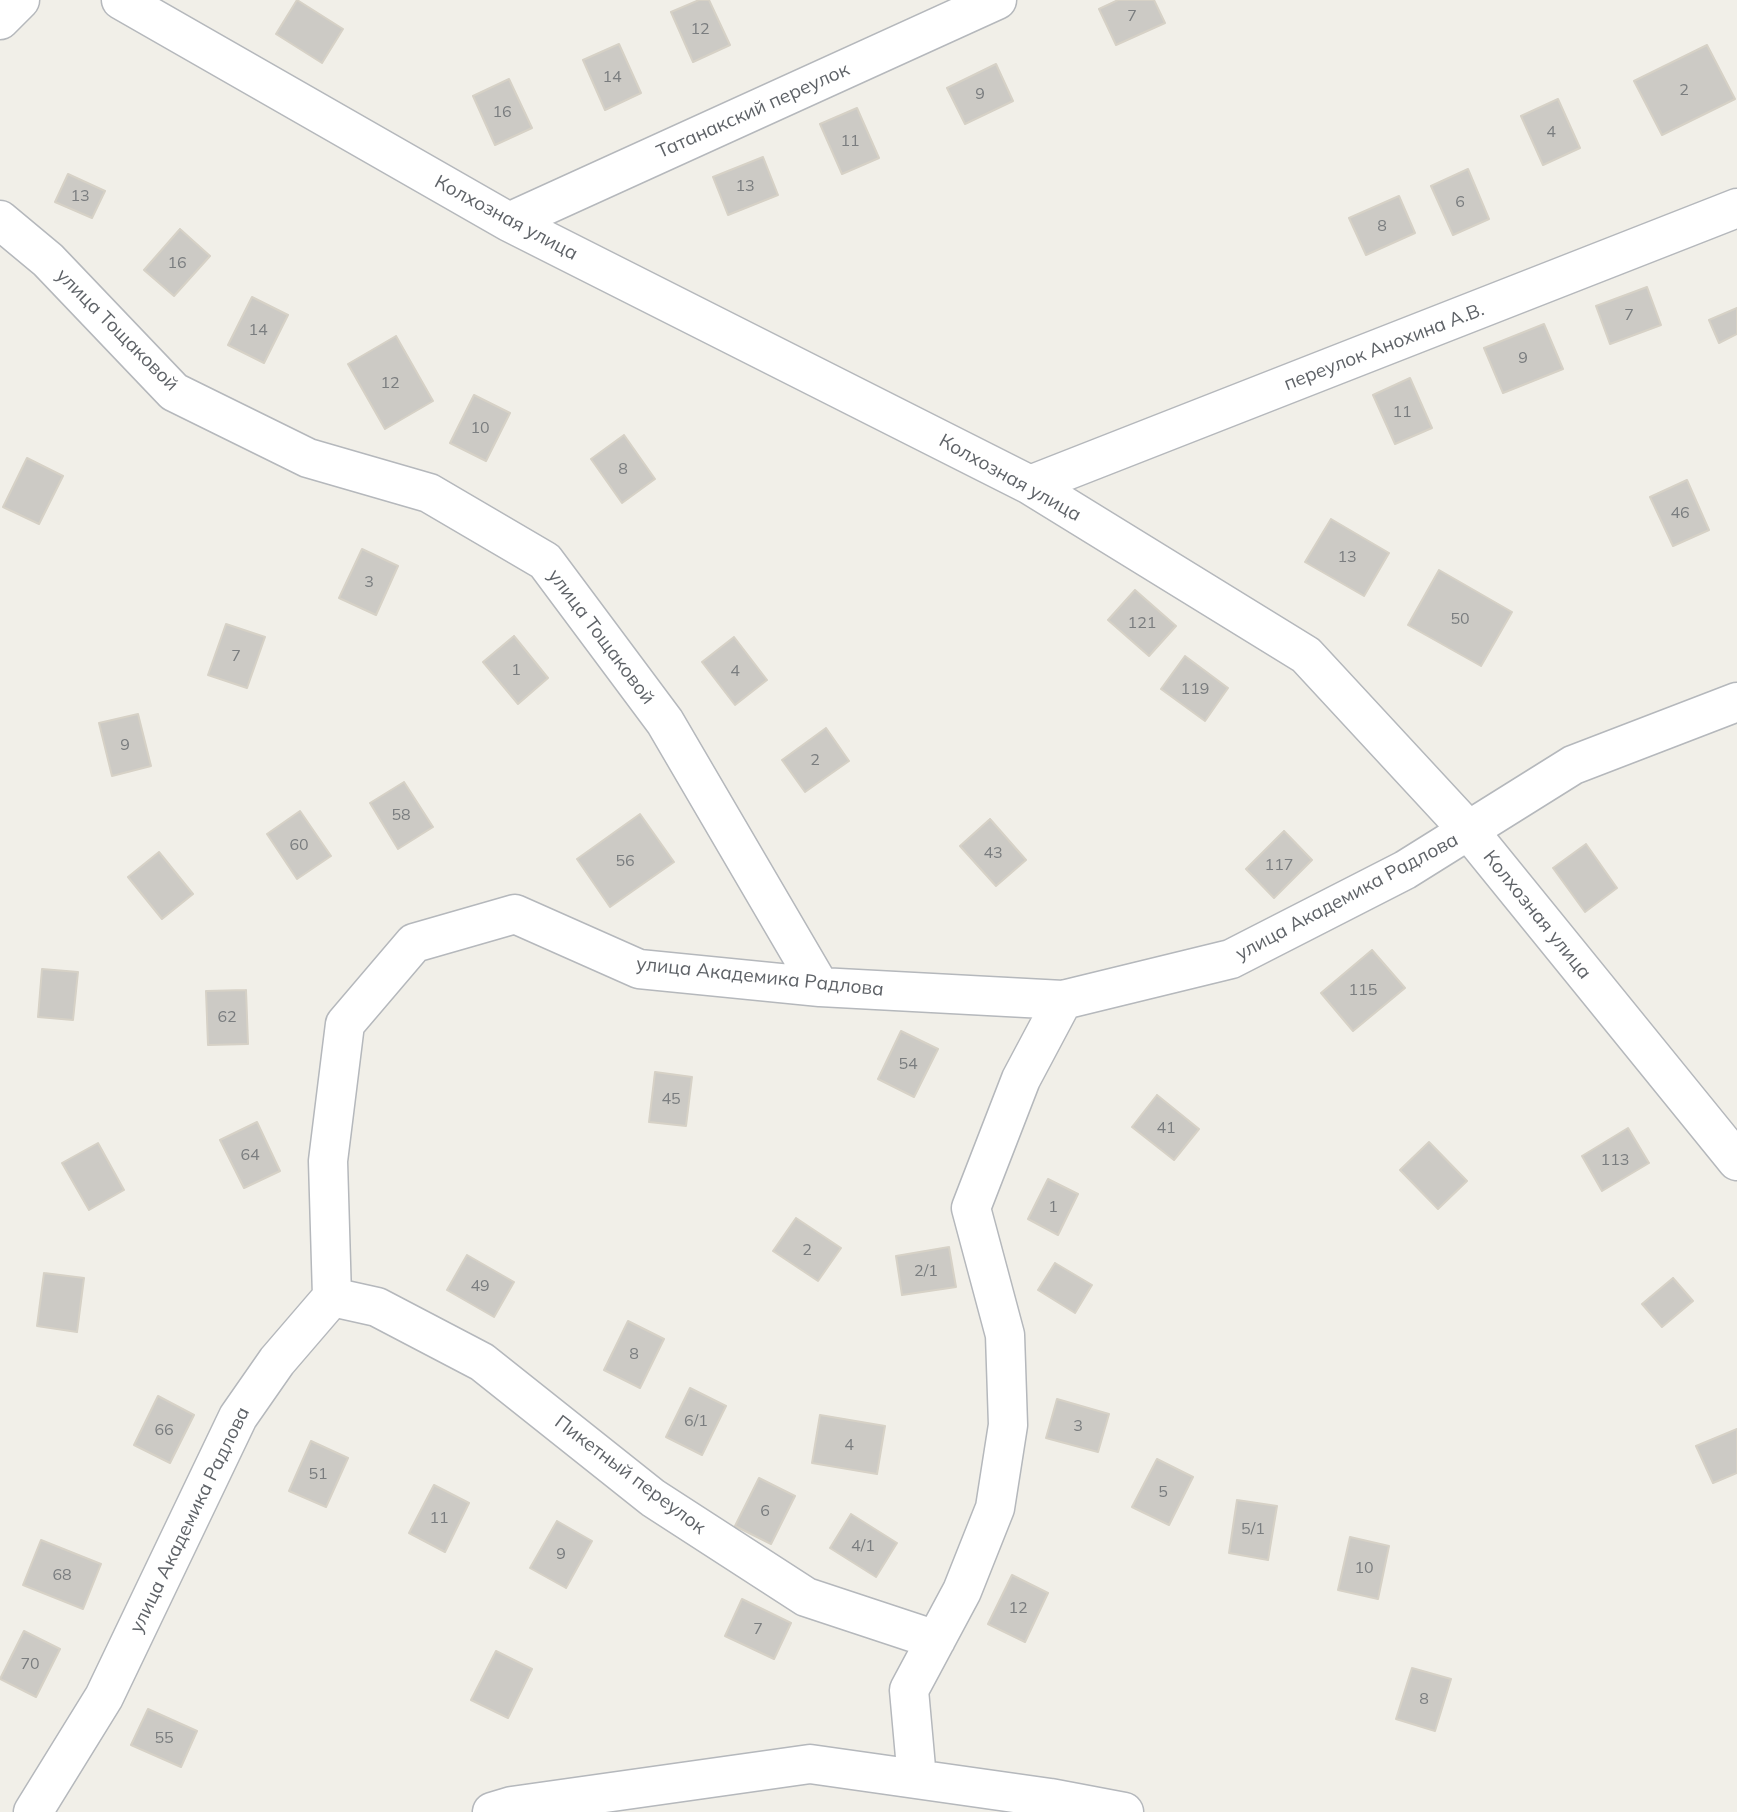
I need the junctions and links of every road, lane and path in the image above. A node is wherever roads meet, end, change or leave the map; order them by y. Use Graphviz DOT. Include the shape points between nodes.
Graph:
graph roads {
  1 [pos="20,0"];
  2 [pos="121,0"];
  3 [pos="997,0"];
  4 [pos="0,20"];
  5 [pos="1737,208"];
  6 [pos="0,220"];
  7 [pos="509,222"];
  8 [pos="1030,485"];
  9 [pos="1737,702"];
  10 [pos="1469,831"];
  11 [pos="820,987"];
  12 [pos="1063,1000"];
  13 [pos="1737,1161"];
  14 [pos="332,1297"];
  15 [pos="936,1640"];
  16 [pos="917,1779"];
  17 [pos="33,1812"];
  18 [pos="492,1812"];
  19 [pos="1124,1812"];
  1 -- 4 [label="street"];
  2 -- 7 [label="street, Колхозная улица"];
  3 -- 7 [label="street, Татанакский переулок"];
  5 -- 8 [label="street, переулок Анохина А.В."];
  6 -- 11 [label="street, улица Тощаковой" via="48,260 174,392 308,458 429,493 545,561 665,722"];
  7 -- 8 [label="street, Колхозная улица"];
  8 -- 10 [label="street, Колхозная улица" via="1306,655"];
  9 -- 10 [label="street, улица Академика Радлова" via="1573,765"];
  10 -- 12 [label="street, улица Академика Радлова" via="1405,870 1231,959"];
  10 -- 13 [label="street, Колхозная улица"];
  11 -- 12 [label="street, улица Академика Радлова"];
  11 -- 14 [label="street, улица Академика Радлова" via="639,969 515,914 414,943 345,1024 328,1161"];
  12 -- 15 [label="street" via="1021,1079 971,1209 1005,1335 1008,1425 995,1508 962,1591"];
  14 -- 15 [label="street, Пикетный переулок" via="377,1307 482,1362 653,1498 806,1597"];
  14 -- 17 [label="street, улица Академика Радлова" via="276,1361 238,1417 104,1697"];
  15 -- 16 [label="street" via="909,1690"];
  16 -- 18 [label="street" via="810,1764"];
  16 -- 19 [label="street"];
}
